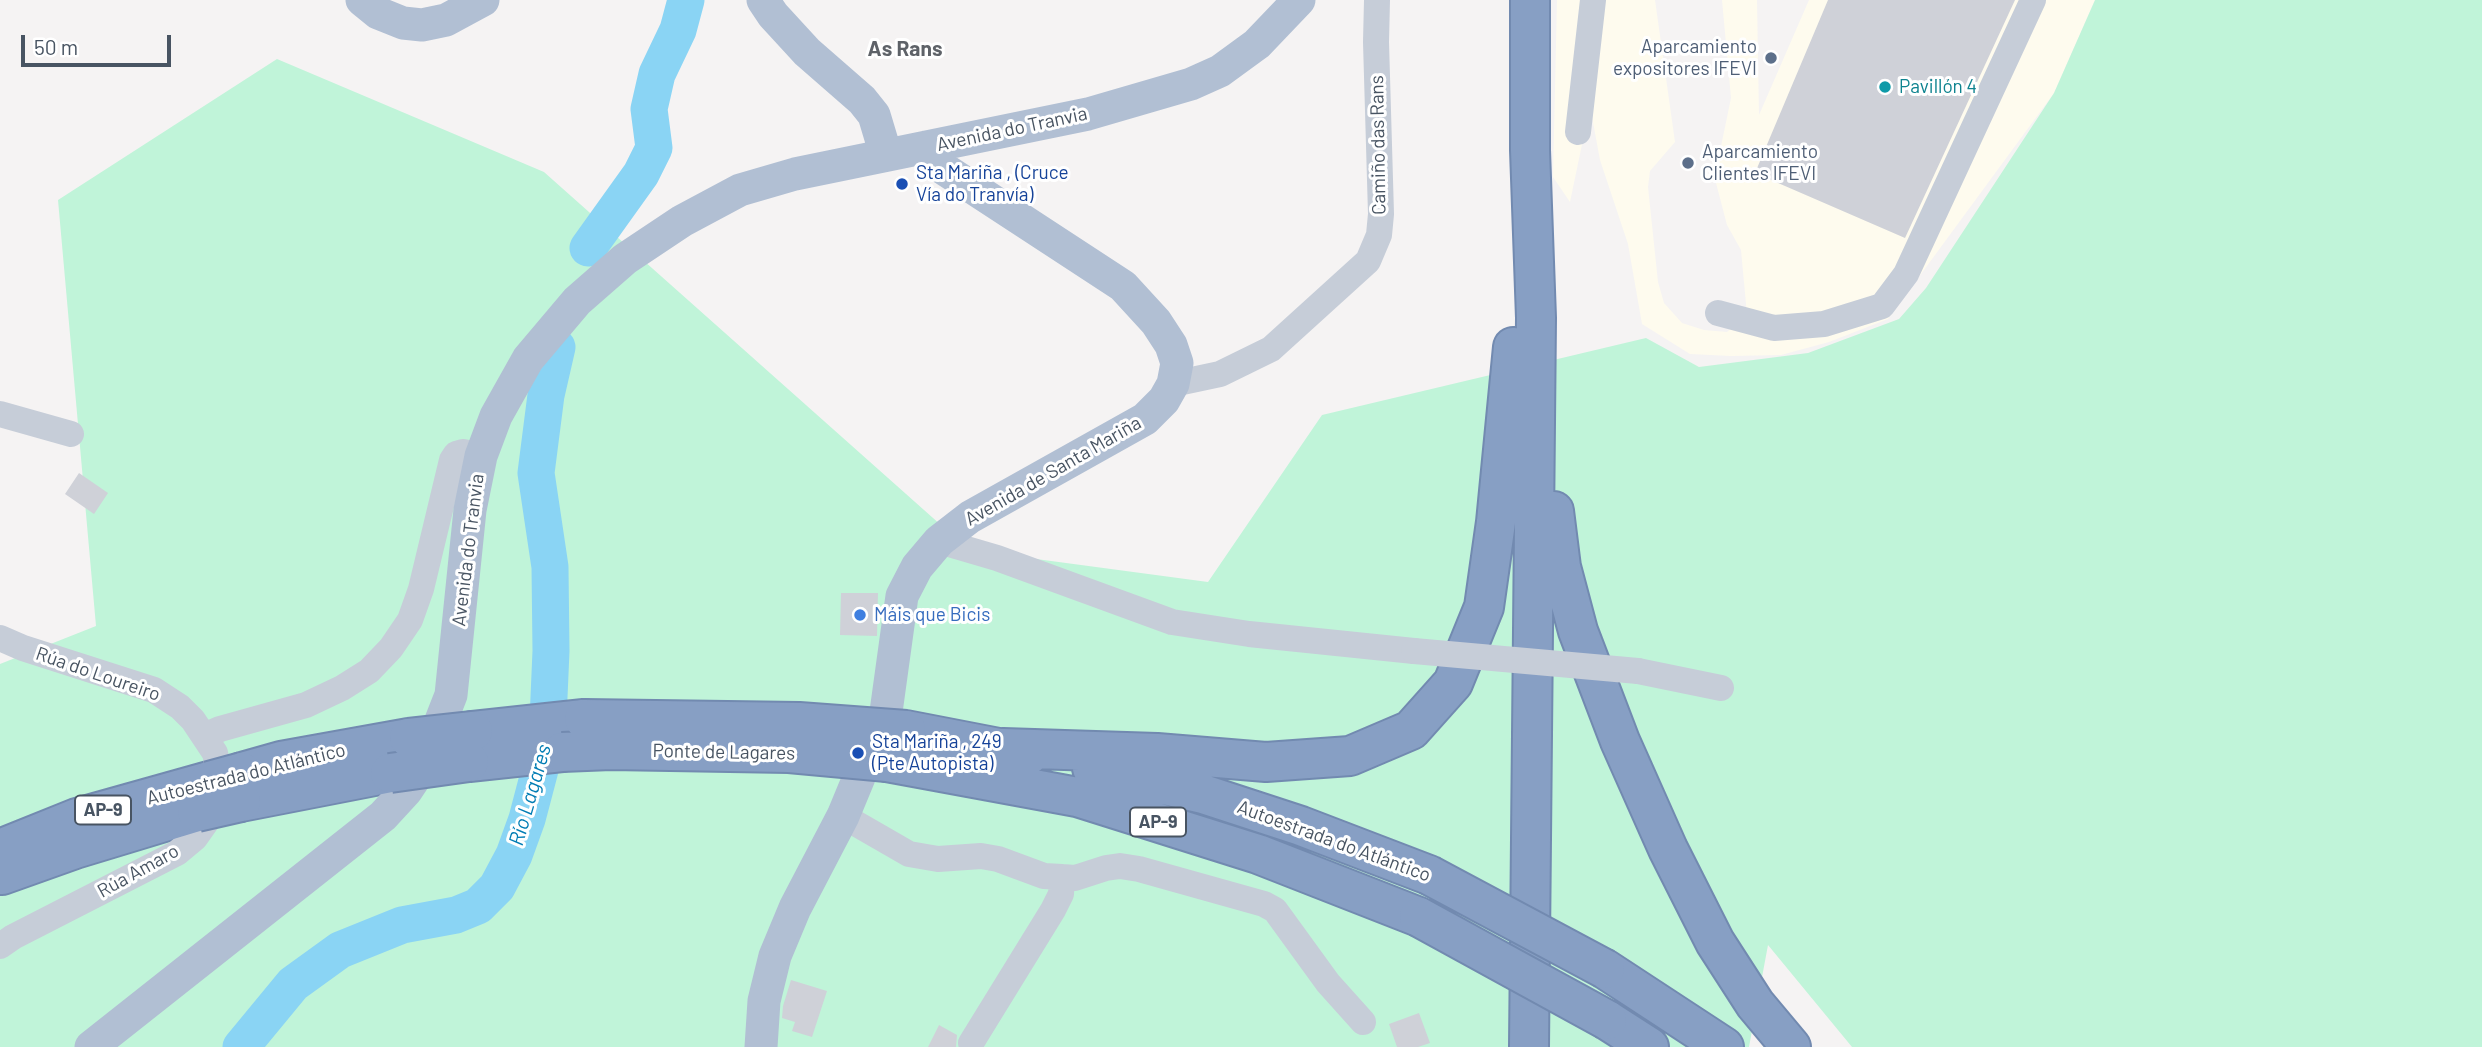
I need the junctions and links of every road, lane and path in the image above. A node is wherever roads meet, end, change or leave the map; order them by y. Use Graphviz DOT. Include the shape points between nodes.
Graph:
graph roads {
  1 [pos="362,0"];
  2 [pos="483,0"];
  3 [pos="763,0"];
  4 [pos="1299,0"];
  5 [pos="1377,0"];
  6 [pos="1530,0"];
  7 [pos="1593,0"];
  8 [pos="2033,0"];
  9 [pos="1578,132"];
  10 [pos="926,147"];
  11 [pos="1530,150"];
  12 [pos="886,155"];
  13 [pos="1718,313"];
  14 [pos="1536,318"];
  15 [pos="1173,384"];
  16 [pos="1509,391"];
  17 [pos="0,414"];
  18 [pos="71,434"];
  19 [pos="481,456"];
  20 [pos="939,541"];
  21 [pos="0,638"];
  22 [pos="1721,688"];
  23 [pos="584,719"];
  24 [pos="896,746"];
  25 [pos="1003,748"];
  26 [pos="562,752"];
  27 [pos="218,776"];
  28 [pos="844,816"];
  29 [pos="0,849"];
  30 [pos="0,875"];
  31 [pos="1062,877"];
  32 [pos="0,946"];
  33 [pos="1363,1022"];
  34 [pos="971,1043"];
  35 [pos="91,1047"];
  36 [pos="761,1047"];
  37 [pos="1507,1047"];
  38 [pos="1529,1047"];
  39 [pos="1649,1047"];
  40 [pos="1724,1047"];
  41 [pos="1791,1047"];
  1 -- 2 [label="main road" via="378,13 422,25 446,20"];
  3 -- 12 [label="main road" via="807,52 874,115"];
  4 -- 10 [label="main road, Avenida do Tranvia" via="1257,44 1220,71 1191,83 1088,114"];
  5 -- 15 [label="street, Camiño das Rans" via="1381,214 1379,235 1368,261 1272,349 1220,374"];
  6 -- 11 [label="highway"];
  7 -- 9 [label="street"];
  8 -- 13 [label="street" via="1906,274 1882,306 1824,324 1774,328"];
  10 -- 12 [label="main road, Avenida do Tranvia"];
  10 -- 15 [label="main road" via="938,165 1123,286 1171,345 1177,363"];
  11 -- 14 [label="highway"];
  11 -- 16 [label="highway"];
  12 -- 19 [label="main road, Avenida do Tranvia" via="740,190 682,220 625,259 577,301 528,359 496,416"];
  14 -- 38 [label="highway"];
  14 -- 41 [label="highway" via="1549,406 1560,567 1578,631 1619,741 1715,943 1755,1004"];
  15 -- 20 [label="main road, Avenida de Santa Mariña" via="1145,419 970,517"];
  16 -- 25 [label="highway" via="1484,607 1452,683 1411,730 1350,756 1266,762"];
  16 -- 37 [label="highway" via="1514,637"];
  17 -- 18 [label="street"];
  19 -- 27 [label="street" via="463,452 452,460 421,589 410,620 391,648 369,671 342,688 306,705 220,729"];
  19 -- 35 [label="main road, Avenida do Tranvia" via="470,510 451,695 424,764 383,816"];
  20 -- 22 [label="street, bridge" via="1172,622 1249,634 1638,671"];
  20 -- 28 [label="main road, Avenida de Santa Mariña" via="917,567 902,596 886,712"];
  21 -- 27 [label="street, Rúa do Loureiro" via="154,690 193,720"];
  23 -- 24 [label="highway, Ponte de Lagares / AP-9, bridge" via="799,722"];
  23 -- 27 [label="highway, Autoestrada do Atlántico / AP-9, bridge" via="409,738"];
  24 -- 25 [label="highway, Autoestrada do Atlántico / AP-9"];
  24 -- 26 [label="highway, Ponte de Lagares / AP-9, bridge" via="789,752"];
  24 -- 39 [label="highway, Autoestrada do Atlántico / AP-9, bridge" via="1258,853 1419,917"];
  25 -- 40 [label="highway, Autoestrada do Atlántico / AP-9, bridge" via="1203,794 1429,875 1605,969"];
  26 -- 27 [label="highway, Autoestrada do Atlántico / AP-9, bridge" via="390,773"];
  27 -- 29 [label="highway, Autoestrada do Atlántico / AP-9" via="77,818"];
  27 -- 30 [label="highway, Autoestrada do Atlántico / AP-9" via="75,849"];
  27 -- 32 [label="street, Rúa Amaro" via="218,797 207,821 177,853"];
  28 -- 31 [label="street" via="909,854 938,859 981,856 1044,876"];
  28 -- 36 [label="main road, Avenida de Santa Mariña" via="775,956 764,1001"];
  31 -- 33 [label="street" via="1120,866 1264,904 1275,910"];
  31 -- 34 [label="street" via="1053,910"];
}
